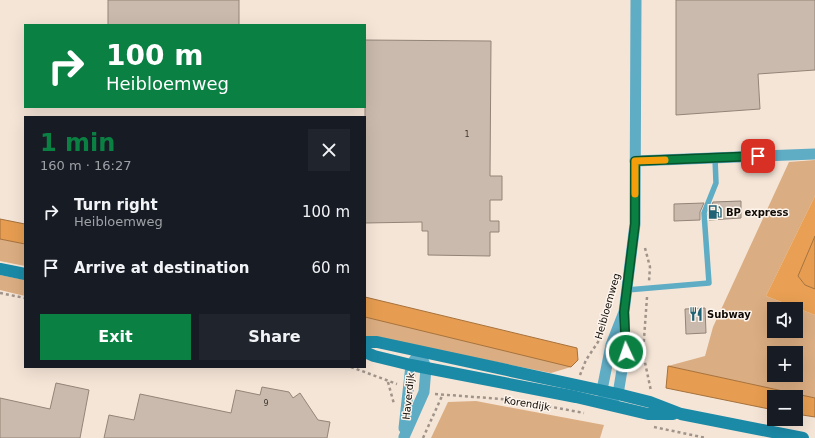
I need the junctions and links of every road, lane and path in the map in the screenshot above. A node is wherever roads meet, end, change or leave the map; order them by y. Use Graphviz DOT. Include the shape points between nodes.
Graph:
graph roads {
  1 [pos="636,0"];
  2 [pos="815,154"];
  3 [pos="715,158"];
  4 [pos="635,161"];
  5 [pos="644,246"];
  6 [pos="0,268"];
  7 [pos="617,273"];
  8 [pos="24,274"];
  9 [pos="648,289"];
  10 [pos="627,290"];
  11 [pos="0,293"];
  12 [pos="24,298"];
  13 [pos="624,312"];
  14 [pos="366,342"];
  15 [pos="366,352"];
  16 [pos="420,352"];
  17 [pos="411,365"];
  18 [pos="354,368"];
  19 [pos="426,368"];
  20 [pos="408,386"];
  21 [pos="602,390"];
  22 [pos="577,391"];
  23 [pos="424,392"];
  24 [pos="618,394"];
  25 [pos="442,396"];
  26 [pos="606,404"];
  27 [pos="573,411"];
  28 [pos="587,414"];
  29 [pos="648,414"];
  30 [pos="404,438"];
  31 [pos="423,438"];
  32 [pos="706,438"];
  33 [pos="803,438"];
  1 -- 4 [label="street, Heibloemweg"];
  2 -- 3 [label="street"];
  3 -- 4 [label="street"];
  3 -- 9 [label="lane" via="716,183 704,212 709,283"];
  4 -- 10 [label="street, Heibloemweg" via="635,224"];
  5 -- 9 [label="path" via="650,267"];
  6 -- 8 [label="street"];
  7 -- 22 [label="path, Heibloemweg" via="598,342 586,360"];
  9 -- 10 [label="lane"];
  9 -- 29 [label="path" via="643,353 652,390"];
  10 -- 13 [label="street, Heibloemweg"];
  11 -- 12 [label="path"];
  13 -- 21 [label="street, Heibloemweg" via="611,345"];
  13 -- 24 [label="street, Heibloemweg" via="626,352"];
  14 -- 16 [label="street, Korendijk" via="377,342"];
  15 -- 17 [label="street, Korendijk"];
  16 -- 17 [label="street, Haverdijk"];
  16 -- 19 [label="street, Haverdijk"];
  16 -- 22 [label="street, Korendijk"];
  17 -- 19 [label="street, Korendijk"];
  17 -- 20 [label="street, Haverdijk"];
  18 -- 20 [label="path"];
  19 -- 22 [label="street, Korendijk"];
  19 -- 23 [label="street, Haverdijk"];
  20 -- 30 [label="street, Haverdijk"];
  21 -- 22 [label="street, Korendijk"];
  21 -- 24 [label="street, Korendijk"];
  21 -- 26 [label="street, Heibloemweg"];
  22 -- 26 [label="street, Korendijk"];
  22 -- 27 [label="path, Heibloemweg"];
  23 -- 25 [label="path, Korendijk"];
  23 -- 30 [label="street, Haverdijk"];
  24 -- 26 [label="street"];
  24 -- 29 [label="street, Korendijk"];
  25 -- 27 [label="path, Korendijk" via="515,400"];
  25 -- 31 [label="path"];
  26 -- 29 [label="street, Korendijk"];
  27 -- 28 [label="path, Korendijk"];
  29 -- 32 [label="path"];
  29 -- 33 [label="street, Korendijk" via="681,414"];
}
